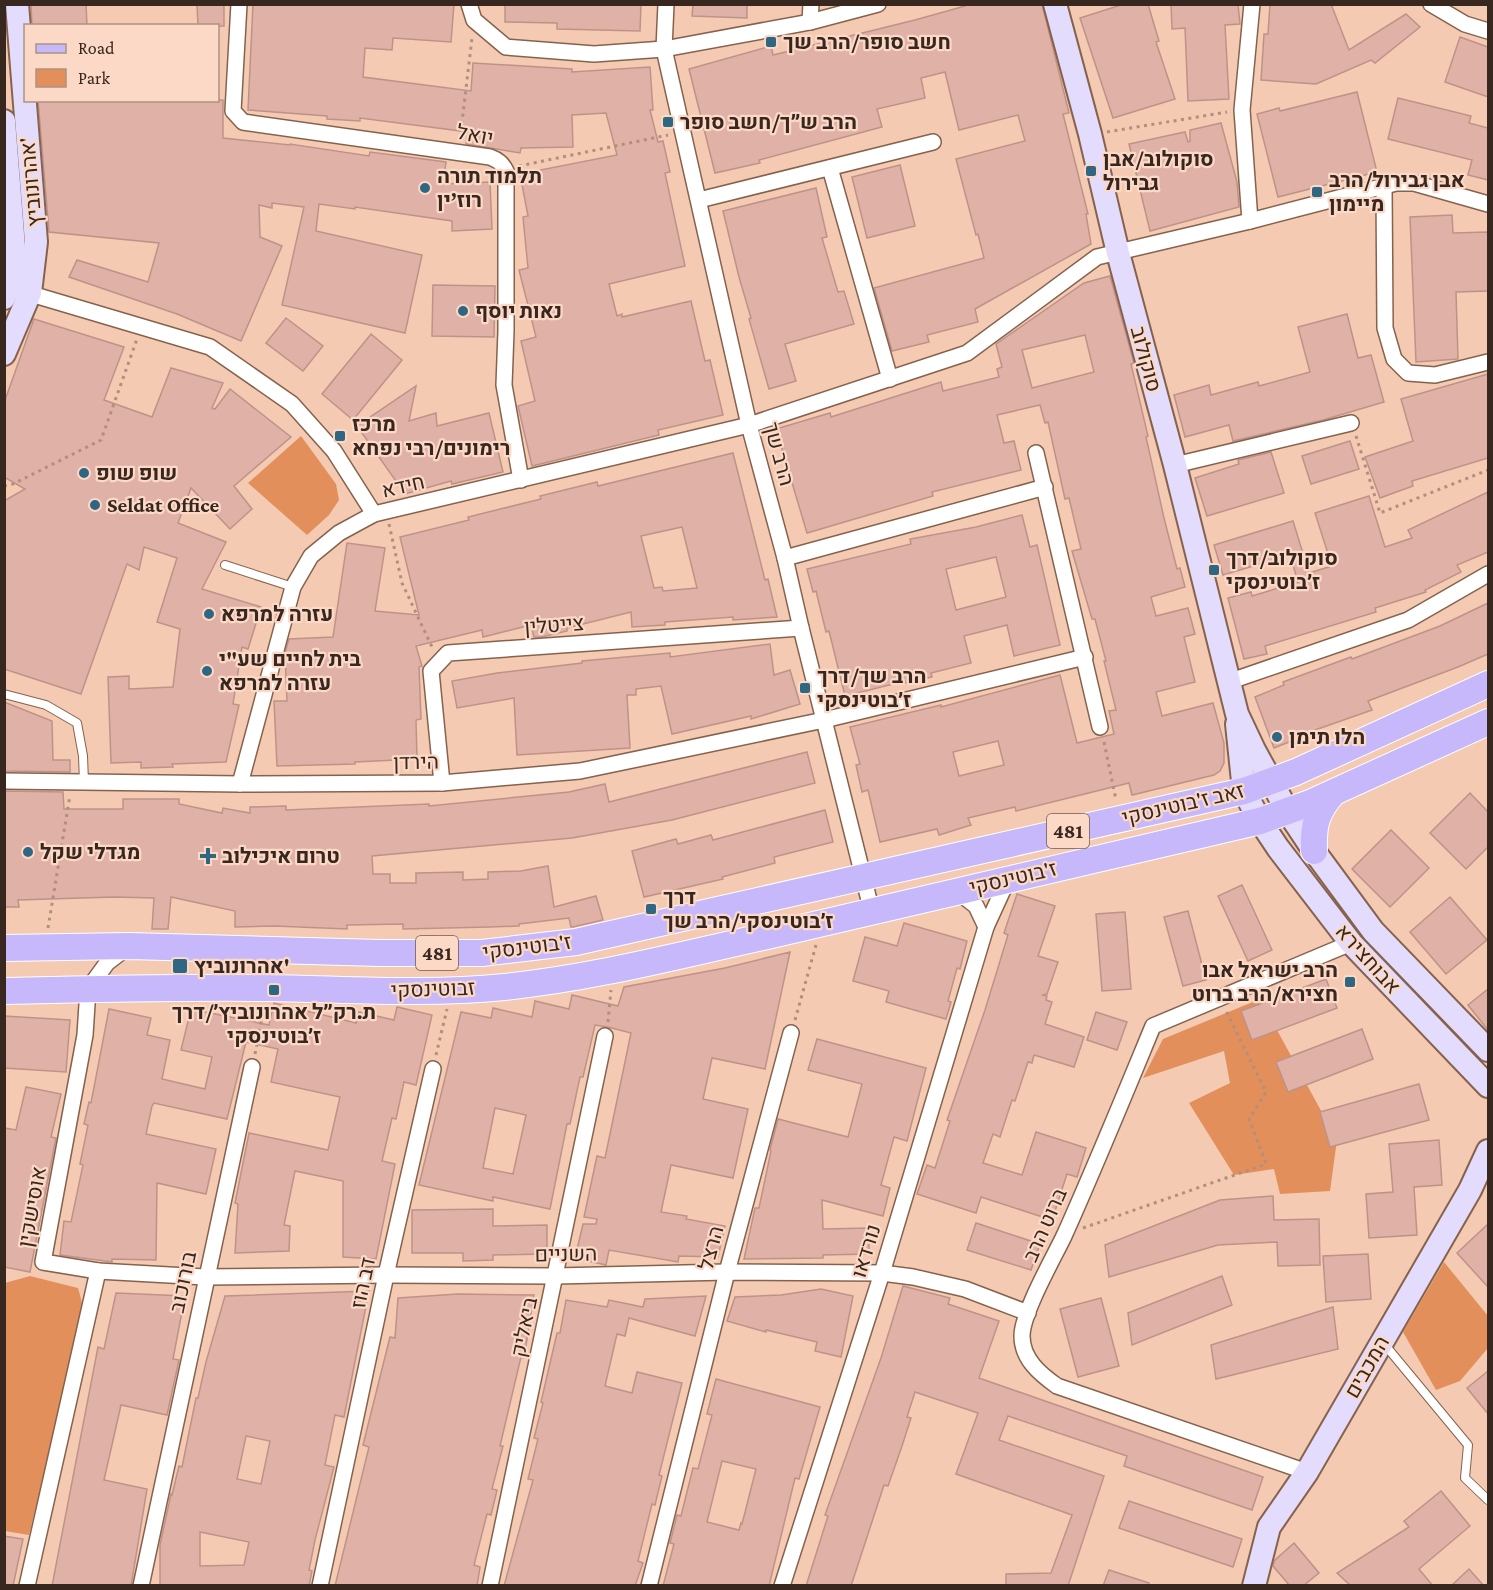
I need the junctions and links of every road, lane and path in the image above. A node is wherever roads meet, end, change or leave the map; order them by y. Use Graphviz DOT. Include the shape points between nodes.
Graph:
graph roads {
  1 [pos="17,4"];
  2 [pos="238,4"];
  3 [pos="469,4"];
  4 [pos="666,4"];
  5 [pos="811,4"];
  6 [pos="878,4"];
  7 [pos="1055,4"];
  8 [pos="1252,4"];
  9 [pos="1431,4"];
  10 [pos="474,20"];
  11 [pos="810,22"];
  12 [pos="1488,31"];
  13 [pos="664,50"];
  14 [pos="24,92"];
  15 [pos="25,102"];
  16 [pos="1242,110"];
  17 [pos="4,121"];
  18 [pos="683,132"];
  19 [pos="1090,135"];
  20 [pos="933,142"];
  21 [pos="459,152"];
  22 [pos="830,168"];
  23 [pos="505,169"];
  24 [pos="1384,185"];
  25 [pos="699,200"];
  26 [pos="1488,204"];
  27 [pos="1251,221"];
  28 [pos="1118,253"];
  29 [pos="14,293"];
  30 [pos="141,326"];
  31 [pos="4,354"];
  32 [pos="1488,362"];
  33 [pos="890,379"];
  34 [pos="1351,423"];
  35 [pos="749,425"];
  36 [pos="1036,453"];
  37 [pos="1175,465"];
  38 [pos="1488,470"];
  39 [pos="521,480"];
  40 [pos="4,486"];
  41 [pos="1045,487"];
  42 [pos="380,513"];
  43 [pos="785,558"];
  44 [pos="225,565"];
  45 [pos="1488,574"];
  46 [pos="293,587"];
  47 [pos="801,628"];
  48 [pos="1085,657"];
  49 [pos="439,662"];
  50 [pos="1228,682"];
  51 [pos="1488,684"];
  52 [pos="4,694"];
  53 [pos="1237,714"];
  54 [pos="824,720"];
  55 [pos="1488,722"];
  56 [pos="1100,727"];
  57 [pos="4,781"];
  58 [pos="78,782"];
  59 [pos="1272,782"];
  60 [pos="442,783"];
  61 [pos="240,784"];
  62 [pos="1244,791"];
  63 [pos="1333,793"];
  64 [pos="1288,812"];
  65 [pos="1120,819"];
  66 [pos="1260,821"];
  67 [pos="1314,851"];
  68 [pos="862,877"];
  69 [pos="1008,879"];
  70 [pos="957,891"];
  71 [pos="872,912"];
  72 [pos="822,924"];
  73 [pos="986,927"];
  74 [pos="1351,943"];
  75 [pos="129,946"];
  76 [pos="45,947"];
  77 [pos="4,948"];
  78 [pos="608,971"];
  79 [pos="269,988"];
  80 [pos="88,989"];
  81 [pos="452,990"];
  82 [pos="4,991"];
  83 [pos="1220,998"];
  84 [pos="791,1033"];
  85 [pos="605,1036"];
  86 [pos="1488,1050"];
  87 [pos="252,1067"];
  88 [pos="433,1069"];
  89 [pos="1488,1086"];
  90 [pos="1488,1151"];
  91 [pos="1065,1234"];
  92 [pos="98,1271"];
  93 [pos="726,1272"];
  94 [pos="882,1273"];
  95 [pos="386,1275"];
  96 [pos="556,1276"];
  97 [pos="205,1277"];
  98 [pos="1028,1312"];
  99 [pos="1382,1342"];
  100 [pos="1307,1472"];
  101 [pos="1488,1500"];
  102 [pos="27,1586"];
  103 [pos="141,1586"];
  104 [pos="320,1586"];
  105 [pos="490,1586"];
  106 [pos="649,1586"];
  107 [pos="782,1586"];
  108 [pos="1254,1586"];
  1 -- 14 [label="street, אהרונוביץ'"];
  2 -- 21 [label="street, יואל" via="233,111 243,122"];
  3 -- 10 [label="street"];
  4 -- 13 [label="street, הרב שך"];
  5 -- 11 [label="street"];
  6 -- 11 [label="street"];
  7 -- 19 [label="street, סוקולוב"];
  8 -- 16 [label="street"];
  9 -- 12 [label="street" via="1465,24"];
  10 -- 13 [label="street" via="506,47 594,54"];
  10 -- 21 [label="path"];
  11 -- 13 [label="street"];
  13 -- 18 [label="street, הרב שך"];
  15 -- 29 [label="street, אהרונוביץ'" via="36,242"];
  16 -- 19 [label="path"];
  16 -- 27 [label="street"];
  17 -- 29 [label="street, אהרונוביץ'"];
  18 -- 23 [label="path"];
  18 -- 25 [label="street, הרב שך"];
  19 -- 28 [label="street, סוקולוב"];
  20 -- 22 [label="street"];
  21 -- 23 [label="street, יואל" via="497,159"];
  22 -- 25 [label="street"];
  22 -- 33 [label="street"];
  23 -- 39 [label="street, יואל" via="504,385"];
  24 -- 26 [label="street, חידא" via="1414,183"];
  24 -- 27 [label="street, חידא"];
  24 -- 32 [label="street" via="1385,328 1394,359 1408,373 1435,375"];
  25 -- 35 [label="street, הרב שך"];
  27 -- 28 [label="street, חידא"];
  28 -- 33 [label="street, חידא" via="1097,256 967,353"];
  28 -- 37 [label="street, סוקולוב"];
  29 -- 30 [label="street"];
  29 -- 31 [label="street, אהרונוביץ'"];
  30 -- 40 [label="path" via="101,440"];
  30 -- 42 [label="street" via="210,346 292,405 334,451"];
  33 -- 35 [label="street, חידא"];
  34 -- 37 [label="street"];
  34 -- 38 [label="path" via="1380,513"];
  35 -- 39 [label="street, חידא"];
  35 -- 43 [label="street, הרב שך"];
  36 -- 41 [label="street"];
  37 -- 50 [label="street, סוקולוב"];
  39 -- 42 [label="street, חידא"];
  41 -- 43 [label="street"];
  41 -- 48 [label="street"];
  42 -- 46 [label="street, חידא" via="339,533 311,556"];
  42 -- 49 [label="path" via="402,583"];
  43 -- 47 [label="street, הרב שך"];
  44 -- 46 [label="lane"];
  45 -- 50 [label="street" via="1408,620"];
  46 -- 61 [label="street, חידא"];
  47 -- 49 [label="street, צייטלין" via="448,653"];
  47 -- 54 [label="street, הרב שך"];
  48 -- 54 [label="street, הירדן"];
  48 -- 56 [label="street"];
  49 -- 60 [label="street" via="431,671"];
  50 -- 53 [label="street, סוקולוב"];
  51 -- 59 [label="main road, זאב ז'בוטינסקי / 481"];
  52 -- 58 [label="lane" via="46,705 77,723 83,756"];
  53 -- 59 [label="street, סוקולוב"];
  53 -- 62 [label="street, סוקולוב"];
  54 -- 60 [label="street, הירדן" via="580,771"];
  54 -- 68 [label="street, הרב שך"];
  55 -- 63 [label="main road, זאב ז'בוטינסקי / 481"];
  56 -- 65 [label="path"];
  57 -- 58 [label="street, הירדן"];
  58 -- 61 [label="street, הירדן"];
  58 -- 76 [label="path"];
  59 -- 62 [label="main road, זאב ז'בוטינסקי / 481"];
  59 -- 64 [label="street, סוקולוב"];
  60 -- 61 [label="street, הירדן"];
  62 -- 65 [label="main road, זאב ז'בוטינסקי / 481"];
  62 -- 66 [label="street, אבוחצירא"];
  63 -- 64 [label="main road, זאב ז'בוטינסקי / 481"];
  63 -- 67 [label="main road" via="1318,814 1313,831"];
  64 -- 66 [label="main road, זאב ז'בוטינסקי / 481"];
  64 -- 67 [label="street, סוקולוב"];
  65 -- 68 [label="main road, זאב ז'בוטינסקי / 481"];
  66 -- 69 [label="main road, ז'בוטינסקי / 481"];
  66 -- 74 [label="street, אבוחצירא"];
  67 -- 86 [label="street, סוקולוב" via="1373,931"];
  68 -- 71 [label="street, הרב שך"];
  68 -- 75 [label="main road, ז'בוטינסקי / 481" via="576,942 482,953 380,954"];
  69 -- 70 [label="main road, ז'בוטינסקי / 481"];
  69 -- 73 [label="street, נורדאו"];
  70 -- 71 [label="main road, ז'בוטינסקי / 481"];
  70 -- 73 [label="street" via="976,906"];
  71 -- 72 [label="main road, 481"];
  72 -- 78 [label="main road, 481"];
  72 -- 84 [label="path"];
  73 -- 94 [label="street, נורדאו"];
  74 -- 83 [label="street, ברוט הרב"];
  74 -- 89 [label="street, אבוחצירא"];
  75 -- 76 [label="main road, ז'בוטינסקי / 481"];
  75 -- 80 [label="street" via="107,963"];
  76 -- 77 [label="main road, ז'בוטינסקי / 481"];
  78 -- 81 [label="main road, זבוטינסקי / 481" via="561,980"];
  78 -- 85 [label="path" via="612,995"];
  79 -- 80 [label="main road, זבוטינסקי / 481"];
  79 -- 81 [label="main road, זבוטינסקי / 481"];
  79 -- 87 [label="path"];
  80 -- 82 [label="main road, זבוטינסקי / 481"];
  80 -- 92 [label="street, אוסישקין" via="85,1035 43,1262"];
  81 -- 88 [label="path"];
  83 -- 91 [label="street, ברוט הרב" via="1153,1026"];
  83 -- 91 [label="path" via="1266,1092 1249,1119 1266,1164"];
  84 -- 93 [label="street, הרצל"];
  85 -- 96 [label="street, ביאליק"];
  87 -- 97 [label="street, בורוכוב"];
  88 -- 95 [label="street, דב הוז"];
  90 -- 99 [label="street, המכבים" via="1470,1190"];
  91 -- 98 [label="street, ברוט הרב"];
  92 -- 97 [label="street, השניים"];
  92 -- 102 [label="street"];
  93 -- 94 [label="street, השניים"];
  93 -- 96 [label="street, השניים"];
  93 -- 106 [label="street, הרצל"];
  94 -- 98 [label="street, השניים" via="965,1289"];
  94 -- 107 [label="street, נורדאו"];
  95 -- 96 [label="street, השניים"];
  95 -- 97 [label="street, השניים"];
  95 -- 104 [label="street, דב הוז"];
  96 -- 105 [label="street, ביאליק"];
  97 -- 103 [label="street, בורוכוב"];
  98 -- 100 [label="street, ברוט הרב" via="1022,1336 1026,1356 1041,1375 1057,1386"];
  99 -- 100 [label="street, המכבים"];
  99 -- 101 [label="lane" via="1468,1445 1465,1478"];
  100 -- 108 [label="street, המכבים" via="1269,1527"];
}
